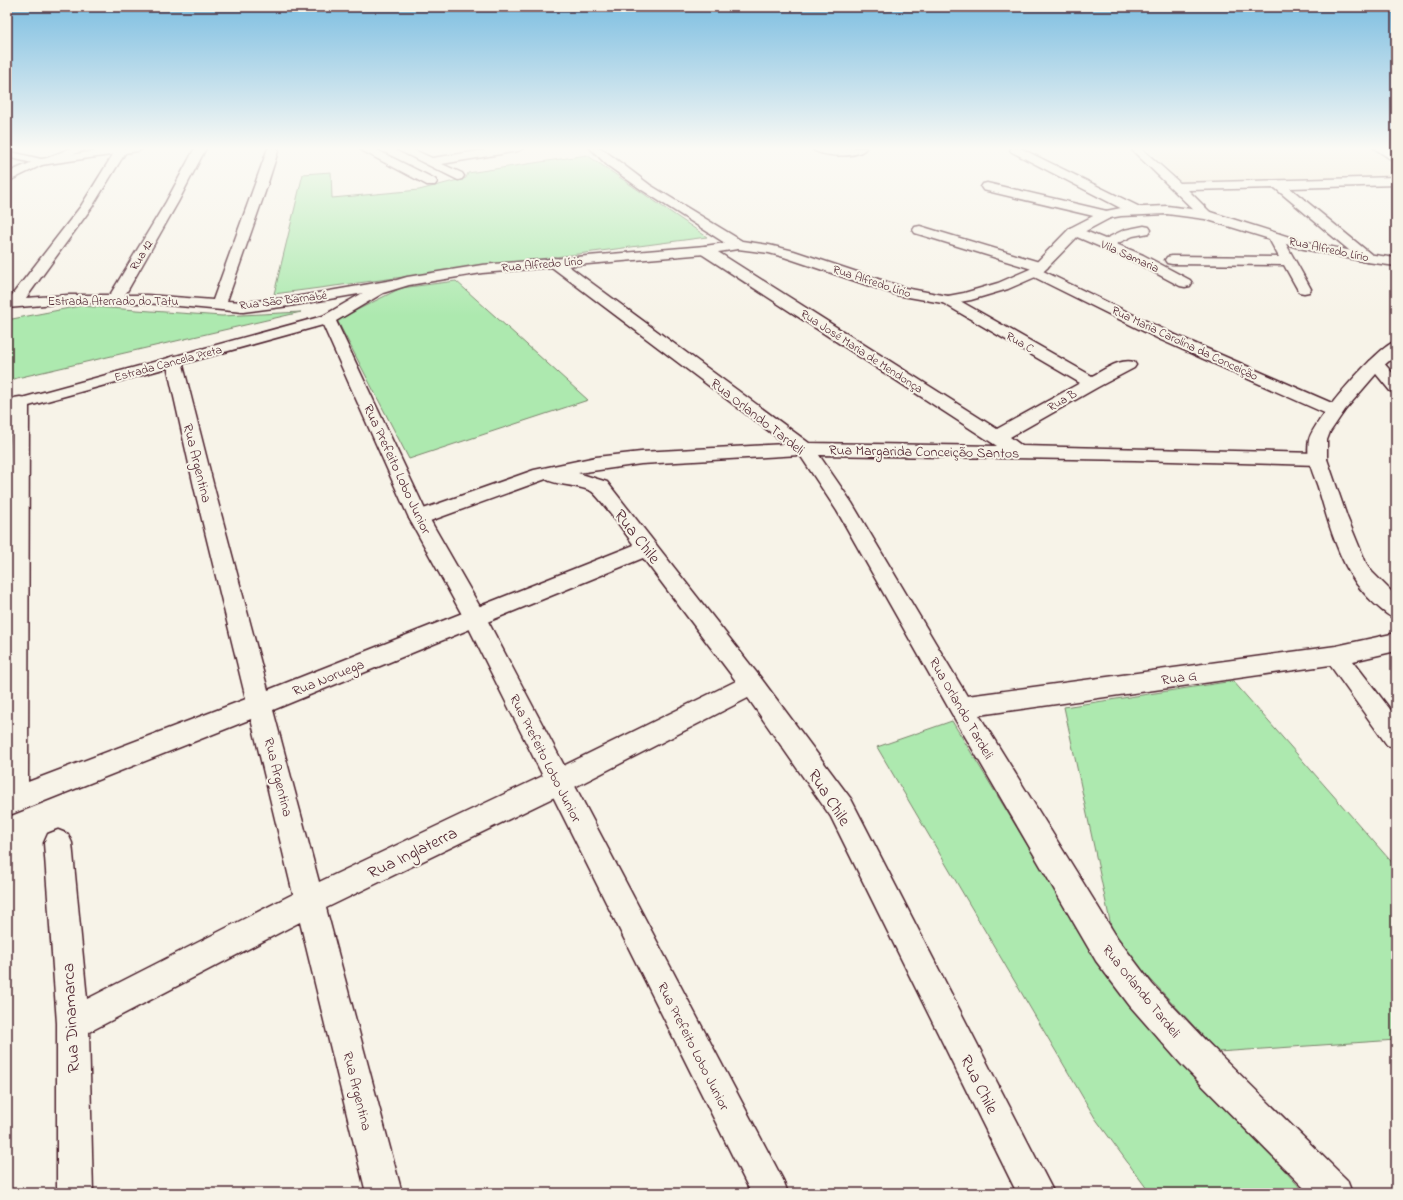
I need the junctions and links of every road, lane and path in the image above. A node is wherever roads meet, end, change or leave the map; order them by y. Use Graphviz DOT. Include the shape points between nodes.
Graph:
graph roads {
  1 [pos="88,204"];
  2 [pos="171,204"];
  3 [pos="254,204"];
  4 [pos="673,204"];
  5 [pos="1059,204"];
  6 [pos="1123,204"];
  7 [pos="1196,204"];
  8 [pos="1302,204"];
  9 [pos="1137,211"];
  10 [pos="1207,214"];
  11 [pos="1106,215"];
  12 [pos="920,230"];
  13 [pos="1144,230"];
  14 [pos="1075,231"];
  15 [pos="1275,237"];
  16 [pos="1105,244"];
  17 [pos="738,245"];
  18 [pos="705,250"];
  19 [pos="1138,258"];
  20 [pos="1366,258"];
  21 [pos="1172,260"];
  22 [pos="1287,261"];
  23 [pos="554,262"];
  24 [pos="1396,262"];
  25 [pos="1038,269"];
  26 [pos="1173,275"];
  27 [pos="1185,283"];
  28 [pos="394,284"];
  29 [pos="1304,289"];
  30 [pos="115,299"];
  31 [pos="948,300"];
  32 [pos="11,303"];
  33 [pos="218,306"];
  34 [pos="328,319"];
  35 [pos="1396,346"];
  36 [pos="174,361"];
  37 [pos="1376,364"];
  38 [pos="1128,365"];
  39 [pos="1092,383"];
  40 [pos="1396,387"];
  41 [pos="14,405"];
  42 [pos="1335,411"];
  43 [pos="997,437"];
  44 [pos="805,449"];
  45 [pos="1018,452"];
  46 [pos="1318,459"];
  47 [pos="541,474"];
  48 [pos="419,518"];
  49 [pos="647,548"];
  50 [pos="1393,604"];
  51 [pos="475,618"];
  52 [pos="1396,642"];
  53 [pos="1336,655"];
  54 [pos="752,684"];
  55 [pos="260,704"];
  56 [pos="961,707"];
  57 [pos="1396,737"];
  58 [pos="558,782"];
  59 [pos="11,801"];
  60 [pos="58,843"];
  61 [pos="310,901"];
  62 [pos="73,1023"];
  63 [pos="74,1193"];
  64 [pos="383,1193"];
  65 [pos="770,1193"];
  66 [pos="1036,1193"];
  67 [pos="1334,1193"];
  1 -- 32 [label="street"];
  2 -- 30 [label="street, Rua 12"];
  3 -- 33 [label="street, Rua São Barnabé"];
  4 -- 17 [label="street"];
  5 -- 11 [label="street"];
  6 -- 9 [label="street"];
  7 -- 10 [label="street"];
  8 -- 20 [label="street"];
  9 -- 10 [label="street, Rua Alfredo Lírio" via="1167,210"];
  9 -- 11 [label="street, Rua Alfredo Lírio"];
  10 -- 15 [label="street, Rua Alfredo Lírio"];
  11 -- 14 [label="street, Rua Alfredo Lírio"];
  12 -- 25 [label="street"];
  13 -- 16 [label="street" via="1129,233"];
  14 -- 16 [label="street, Vila Samaria"];
  14 -- 25 [label="street, Rua Alfredo Lírio"];
  15 -- 20 [label="street, Rua Alfredo Lírio" via="1322,250"];
  15 -- 22 [label="street"];
  16 -- 19 [label="street, Vila Samaria"];
  17 -- 18 [label="street, Rua Alfredo Lírio"];
  17 -- 31 [label="street, Rua Alfredo Lírio" via="789,254 902,292"];
  18 -- 23 [label="street, Rua Alfredo Lírio"];
  18 -- 43 [label="street, Rua José Maria de Mendonça"];
  19 -- 21 [label="street" via="1158,255"];
  19 -- 26 [label="street, Vila Samaria"];
  20 -- 24 [label="street, Rua Alfredo Lírio"];
  21 -- 22 [label="street"];
  21 -- 26 [label="street"];
  22 -- 29 [label="street"];
  23 -- 28 [label="street, Rua Alfredo Lírio" via="482,269"];
  23 -- 44 [label="street, Rua Orlando Tardeli"];
  25 -- 31 [label="street, Rua Alfredo Lírio" via="1003,286"];
  25 -- 42 [label="street, Rua Maria Carolina da Conceição" via="1167,337"];
  26 -- 27 [label="street, Vila Samaria"];
  28 -- 33 [label="street, Rua São Barnabé" via="263,305"];
  28 -- 34 [label="street, Rua Alfredo Lírio" via="378,290"];
  30 -- 32 [label="street, Estrada Aterrado do Tatu"];
  30 -- 33 [label="street, Estrada Aterrado do Tatu"];
  31 -- 39 [label="street, Rua C"];
  34 -- 36 [label="street, Estrada Cancela Preta"];
  34 -- 48 [label="street, Rua Prefeito Lobo Junior"];
  35 -- 37 [label="street"];
  36 -- 41 [label="street, Estrada Cancela Preta"];
  36 -- 55 [label="street, Rua Argentina"];
  37 -- 40 [label="street"];
  37 -- 42 [label="street"];
  38 -- 39 [label="street, Rua B"];
  39 -- 43 [label="street, Rua B"];
  41 -- 59 [label="street"];
  42 -- 46 [label="street" via="1318,440"];
  43 -- 45 [label="street, Rua José Maria de Mendonça"];
  44 -- 45 [label="street, Rua Margarida Conceição Santos"];
  44 -- 47 [label="street, Rua Margarida Conceição Santos" via="641,458 596,463"];
  44 -- 56 [label="street, Rua Orlando Tardeli" via="845,508"];
  45 -- 46 [label="street, Rua Margarida Conceição Santos"];
  46 -- 50 [label="street" via="1356,565 1364,578"];
  47 -- 48 [label="street, Rua Margarida Conceição Santos"];
  47 -- 49 [label="street, Rua Chile" via="577,479 600,488"];
  48 -- 51 [label="street, Rua Prefeito Lobo Junior"];
  49 -- 51 [label="street, Rua Noruega"];
  49 -- 54 [label="street, Rua Chile"];
  51 -- 55 [label="street, Rua Noruega"];
  51 -- 58 [label="street, Rua Prefeito Lobo Junior"];
  52 -- 53 [label="street, Rua G"];
  53 -- 56 [label="street, Rua G"];
  53 -- 57 [label="street"];
  54 -- 58 [label="street, Rua Inglaterra"];
  54 -- 66 [label="street, Rua Chile" via="841,808"];
  55 -- 59 [label="street, Rua Noruega"];
  55 -- 61 [label="street, Rua Argentina"];
  56 -- 67 [label="street, Rua Orlando Tardeli" via="1106,950 1193,1052"];
  58 -- 61 [label="street, Rua Inglaterra"];
  58 -- 65 [label="street, Rua Prefeito Lobo Junior"];
  60 -- 62 [label="street, Rua Dinamarca"];
  61 -- 62 [label="street, Rua Inglaterra"];
  61 -- 64 [label="street, Rua Argentina"];
  62 -- 63 [label="street, Rua Dinamarca"];
}
